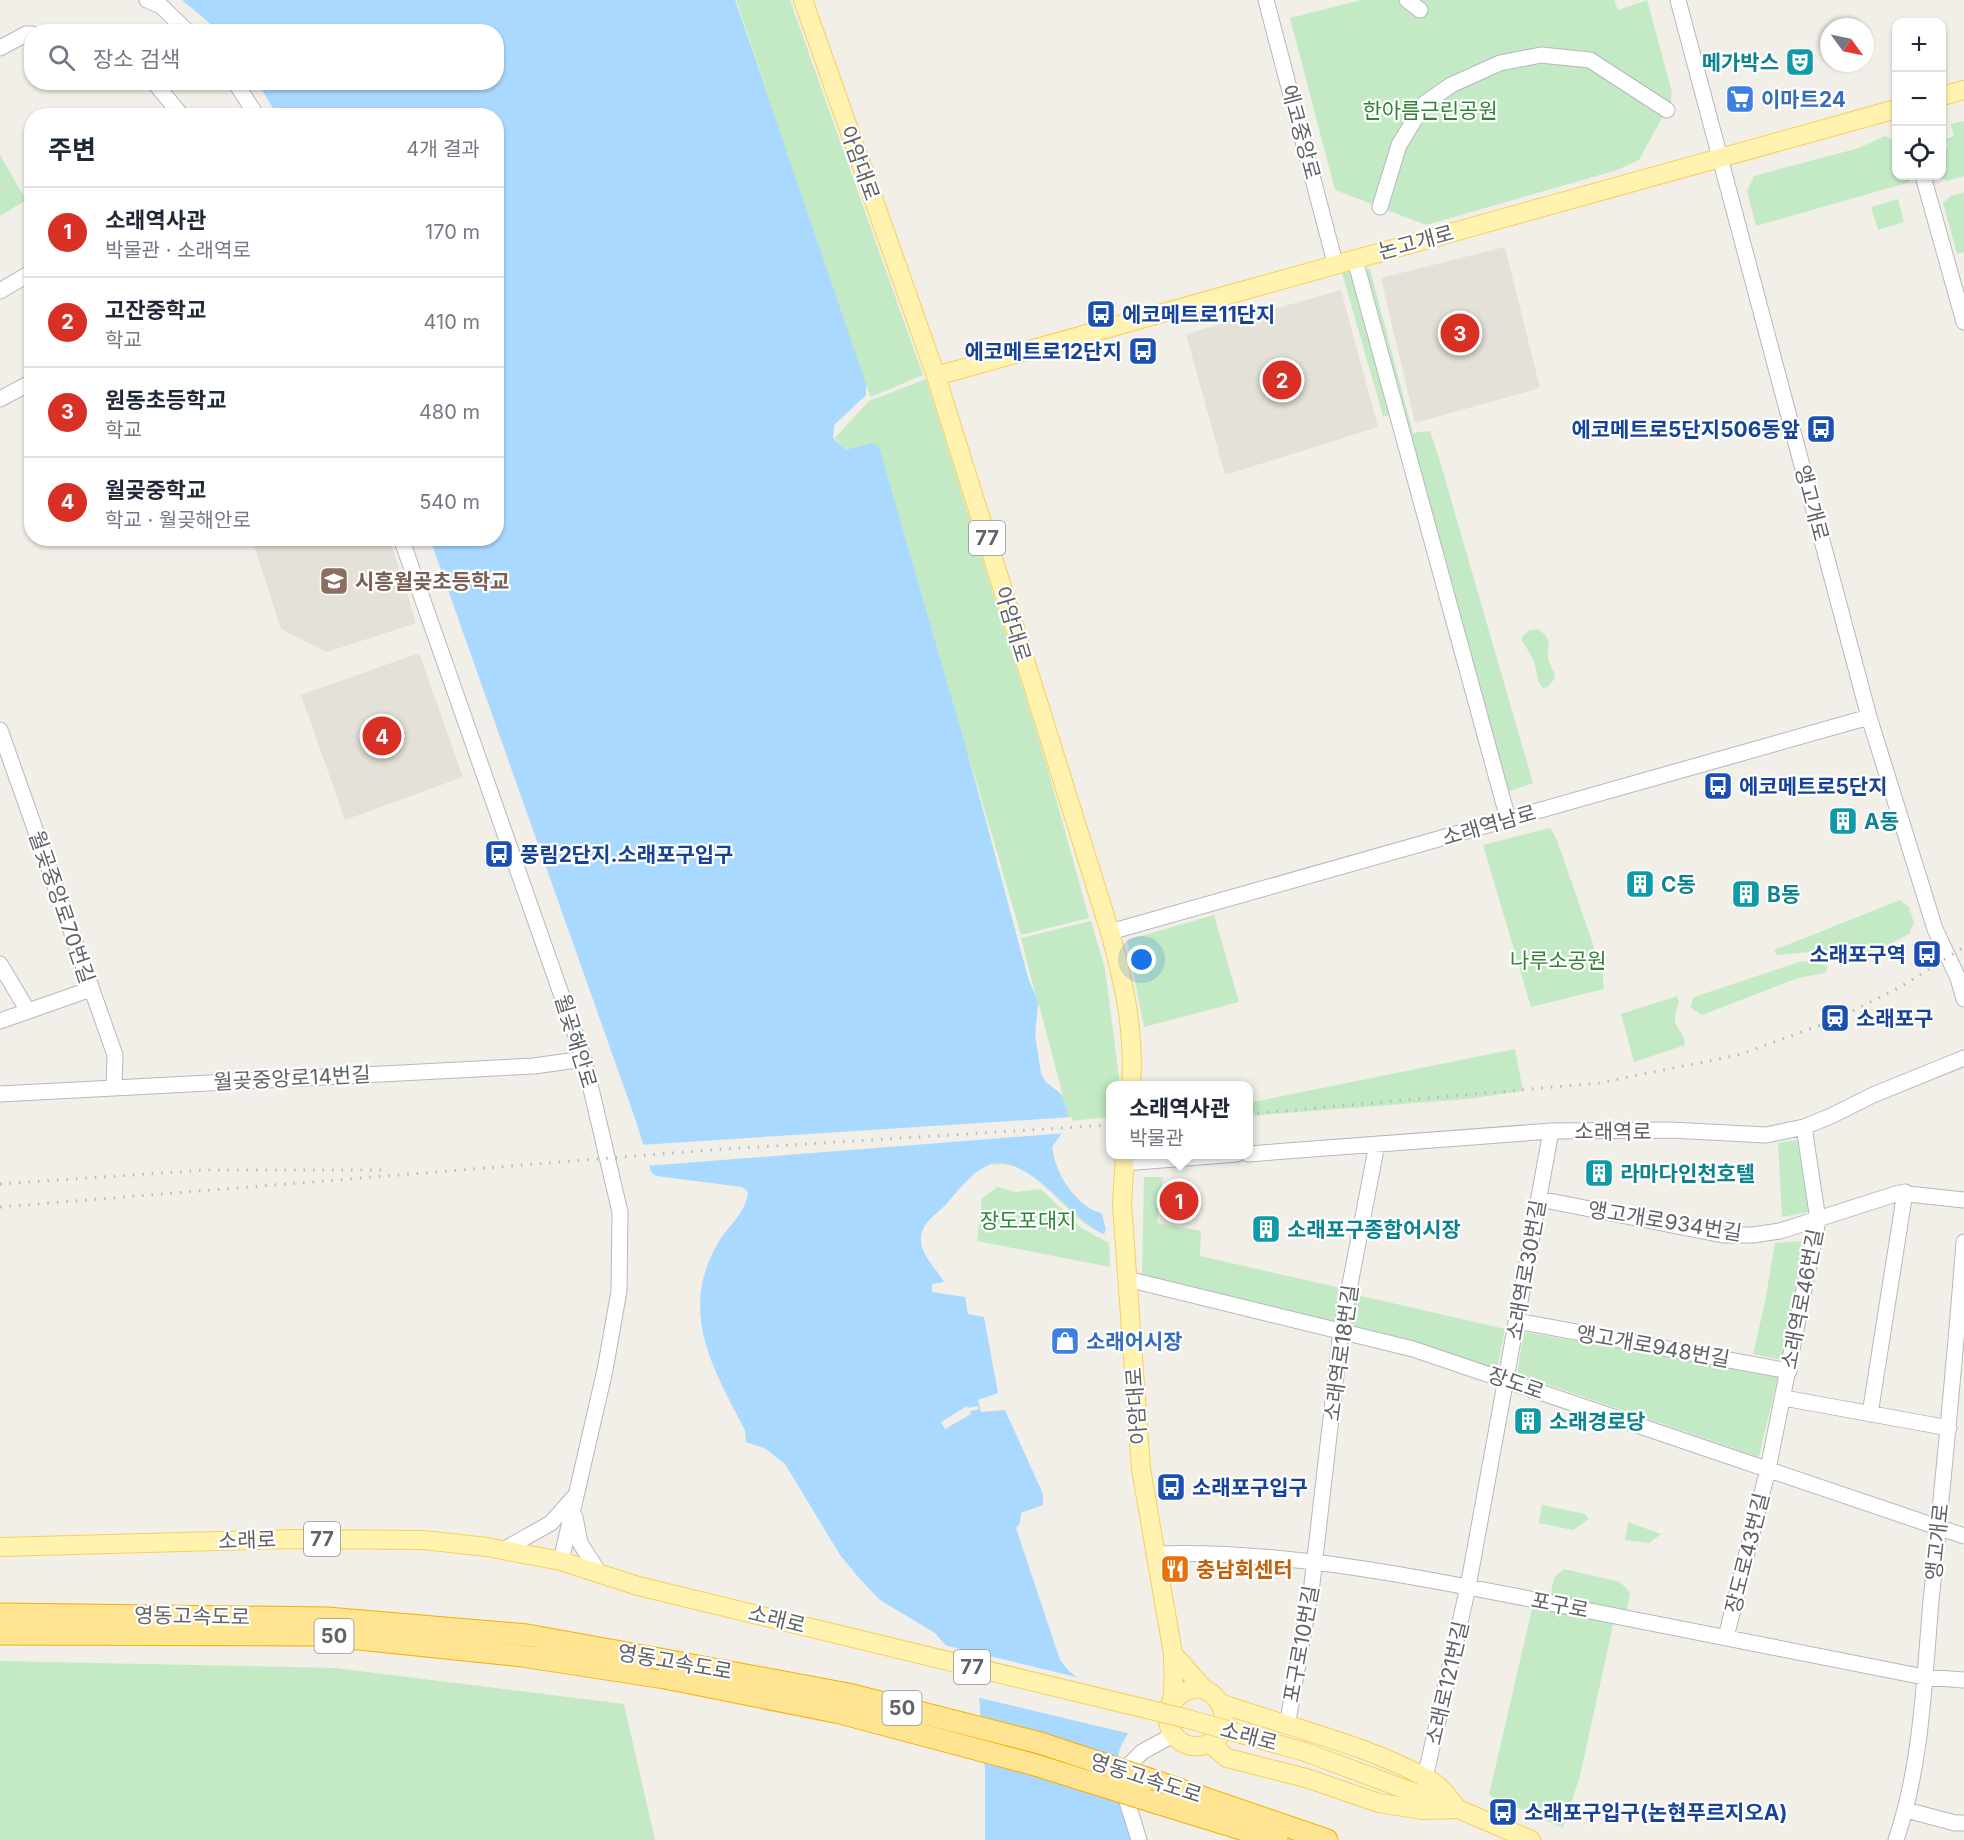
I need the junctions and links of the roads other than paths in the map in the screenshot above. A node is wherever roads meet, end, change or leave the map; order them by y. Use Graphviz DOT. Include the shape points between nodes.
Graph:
graph roads {
  1 [pos="147,0"];
  2 [pos="803,0"];
  3 [pos="1266,0"];
  4 [pos="1407,0"];
  5 [pos="1678,0"];
  6 [pos="1420,10"];
  7 [pos="180,24"];
  8 [pos="24,35"];
  9 [pos="0,48"];
  10 [pos="161,90"];
  11 [pos="240,90"];
  12 [pos="1964,90"];
  13 [pos="1946,95"];
  14 [pos="175,108"];
  15 [pos="252,108"];
  16 [pos="1667,110"];
  17 [pos="1892,110"];
  18 [pos="1720,158"];
  19 [pos="1924,180"];
  20 [pos="1380,207"];
  21 [pos="1335,263"];
  22 [pos="1357,267"];
  23 [pos="24,277"];
  24 [pos="0,291"];
  25 [pos="1964,322"];
  26 [pos="936,376"];
  27 [pos="24,386"];
  28 [pos="0,399"];
  29 [pos="404,546"];
  30 [pos="1869,717"];
  31 [pos="0,730"];
  32 [pos="4,758"];
  33 [pos="1508,819"];
  34 [pos="1110,933"];
  35 [pos="0,964"];
  36 [pos="91,989"];
  37 [pos="1964,999"];
  38 [pos="28,1011"];
  39 [pos="0,1021"];
  40 [pos="1964,1058"];
  41 [pos="584,1059"];
  42 [pos="1131,1081"];
  43 [pos="114,1087"];
  44 [pos="0,1094"];
  45 [pos="1803,1127"];
  46 [pos="1551,1131"];
  47 [pos="1377,1144"];
  48 [pos="1253,1154"];
  49 [pos="1124,1159"];
  50 [pos="1905,1192"];
  51 [pos="1539,1199"];
  52 [pos="1964,1200"];
  53 [pos="1818,1220"];
  54 [pos="1964,1242"];
  55 [pos="1127,1279"];
  56 [pos="1516,1321"];
  57 [pos="1341,1330"];
  58 [pos="1961,1334"];
  59 [pos="1789,1371"];
  60 [pos="1506,1379"];
  61 [pos="1784,1398"];
  62 [pos="1870,1414"];
  63 [pos="1949,1428"];
  64 [pos="1768,1469"];
  65 [pos="576,1498"];
  66 [pos="1938,1529"];
  67 [pos="1964,1536"];
  68 [pos="0,1547"];
  69 [pos="503,1550"];
  70 [pos="1154,1554"];
  71 [pos="561,1561"];
  72 [pos="1314,1563"];
  73 [pos="598,1571"];
  74 [pos="1468,1587"];
  75 [pos="0,1614"];
  76 [pos="0,1634"];
  77 [pos="23,1634"];
  78 [pos="1725,1638"];
  79 [pos="0,1643"];
  80 [pos="1173,1654"];
  81 [pos="1924,1677"];
  82 [pos="1964,1680"];
  83 [pos="1206,1691"];
  84 [pos="1220,1702"];
  85 [pos="1172,1703"];
  86 [pos="1287,1726"];
  87 [pos="1173,1735"];
  88 [pos="1209,1743"];
  89 [pos="1425,1778"];
  90 [pos="1458,1809"];
  91 [pos="1906,1810"];
  92 [pos="1964,1823"];
  93 [pos="1139,1840"];
  94 [pos="1277,1840"];
  95 [pos="1327,1840"];
  96 [pos="1531,1840"];
  97 [pos="1896,1840"];
  1 -- 7 [label="street"];
  2 -- 26 [label="main road, 아암대로 / 77"];
  3 -- 21 [label="street, 에코중앙로"];
  4 -- 6 [label="street"];
  5 -- 18 [label="street, 앵고개로"];
  8 -- 9 [label="street"];
  10 -- 14 [label="street"];
  11 -- 15 [label="street"];
  12 -- 13 [label="main road"];
  16 -- 20 [label="street" via="1590,60 1541,55 1500,63 1451,86 1424,104 1399,145"];
  17 -- 18 [label="main road, 논고개로"];
  18 -- 21 [label="main road, 논고개로"];
  18 -- 30 [label="street, 앵고개로"];
  19 -- 25 [label="street"];
  21 -- 26 [label="main road, 논고개로"];
  22 -- 33 [label="street"];
  23 -- 24 [label="street"];
  26 -- 34 [label="main road, 아암대로 / 77"];
  27 -- 28 [label="street"];
  29 -- 41 [label="street, 월곶해안로"];
  30 -- 33 [label="street, 소래역남로"];
  30 -- 37 [label="street, 앵고개로" via="1928,908"];
  31 -- 32 [label="street, 월곶중앙로70번길"];
  32 -- 36 [label="street, 월곶중앙로70번길"];
  33 -- 34 [label="street, 소래역남로"];
  34 -- 42 [label="main road, 아암대로 / 77" via="1128,999"];
  35 -- 38 [label="street"];
  36 -- 38 [label="street"];
  36 -- 43 [label="street, 월곶중앙로70번길" via="115,1055"];
  38 -- 39 [label="street"];
  40 -- 45 [label="street, 소래역로"];
  41 -- 43 [label="street, 월곶중앙로14번길" via="534,1066"];
  41 -- 65 [label="street, 월곶해안로" via="620,1212 619,1291"];
  43 -- 44 [label="street, 월곶중앙로14번길"];
  45 -- 46 [label="street, 소래역로" via="1766,1135 1670,1130"];
  45 -- 53 [label="street, 소래역로46번길"];
  46 -- 47 [label="street, 소래역로"];
  46 -- 51 [label="street, 소래역로30번길"];
  47 -- 48 [label="street, 소래역로"];
  47 -- 57 [label="street, 소래역로18번길"];
  49 -- 55 [label="main road, 아암대로" via="1122,1204"];
  50 -- 52 [label="street, 앵고개로934번길"];
  50 -- 53 [label="street, 앵고개로934번길"];
  50 -- 62 [label="street"];
  51 -- 53 [label="street, 앵고개로934번길" via="1723,1235 1780,1231"];
  51 -- 56 [label="street, 소래역로30번길"];
  53 -- 59 [label="street, 소래역로46번길"];
  54 -- 58 [label="street, 앵고개로"];
  55 -- 57 [label="street, 장도로"];
  55 -- 70 [label="main road, 아암대로" via="1140,1469"];
  56 -- 59 [label="street, 앵고개로948번길"];
  56 -- 60 [label="street, 소래역로30번길"];
  57 -- 60 [label="street, 장도로"];
  57 -- 72 [label="street, 소래역로18번길"];
  58 -- 63 [label="street, 앵고개로"];
  59 -- 61 [label="street, 소래역로46번길"];
  60 -- 64 [label="street, 장도로"];
  60 -- 74 [label="street, 소래역로30번길"];
  61 -- 62 [label="street"];
  61 -- 64 [label="street, 소래역로46번길"];
  62 -- 63 [label="street"];
  63 -- 66 [label="street, 앵고개로"];
  64 -- 66 [label="street, 장도로"];
  64 -- 78 [label="street, 장도로43번길"];
  65 -- 69 [label="street" via="551,1523"];
  65 -- 71 [label="street, 월곶해안로"];
  65 -- 73 [label="street" via="577,1534"];
  66 -- 67 [label="street, 장도로"];
  66 -- 81 [label="street, 앵고개로"];
  68 -- 69 [label="main road, 소래로 / 77" via="292,1539 423,1540"];
  69 -- 71 [label="main road, 소래로 / 77"];
  70 -- 72 [label="street, 포구로"];
  70 -- 80 [label="main road, 아암대로"];
  71 -- 73 [label="main road, 소래로 / 77"];
  72 -- 74 [label="street, 포구로"];
  72 -- 86 [label="street, 포구로10번길"];
  73 -- 90 [label="main road, 소래로 / 77, bridge" via="638,1586 1218,1727 1305,1752"];
  74 -- 78 [label="street, 포구로"];
  74 -- 89 [label="street, 소래로121번길"];
  75 -- 95 [label="highway, 영동고속도로 / 50, bridge" via="327,1618 527,1635 848,1694 1040,1743"];
  76 -- 77 [label="highway, 영동고속도로 / 50"];
  77 -- 79 [label="highway"];
  77 -- 94 [label="highway, 영동고속도로 / 50, bridge" via="321,1635 522,1656 666,1678 840,1713 1032,1764"];
  78 -- 81 [label="street, 포구로"];
  80 -- 83 [label="main road"];
  80 -- 85 [label="main road, 아암대로"];
  81 -- 82 [label="street, 포구로"];
  81 -- 91 [label="street, 앵고개로"];
  83 -- 84 [label="main road"];
  83 -- 85 [label="main road" via="1187,1691"];
  84 -- 86 [label="main road"];
  84 -- 88 [label="main road" via="1225,1721 1217,1738"];
  85 -- 87 [label="main road" via="1168,1721"];
  86 -- 89 [label="main road" via="1365,1752"];
  87 -- 88 [label="main road" via="1191,1746"];
  87 -- 93 [label="street" via="1142,1752 1129,1765 1126,1798"];
  88 -- 90 [label="main road" via="1227,1758 1306,1778 1379,1803 1422,1810"];
  89 -- 90 [label="main road" via="1435,1783"];
  90 -- 96 [label="main road, 소래로"];
  91 -- 92 [label="street"];
  91 -- 97 [label="street, 앵고개로"];
}
